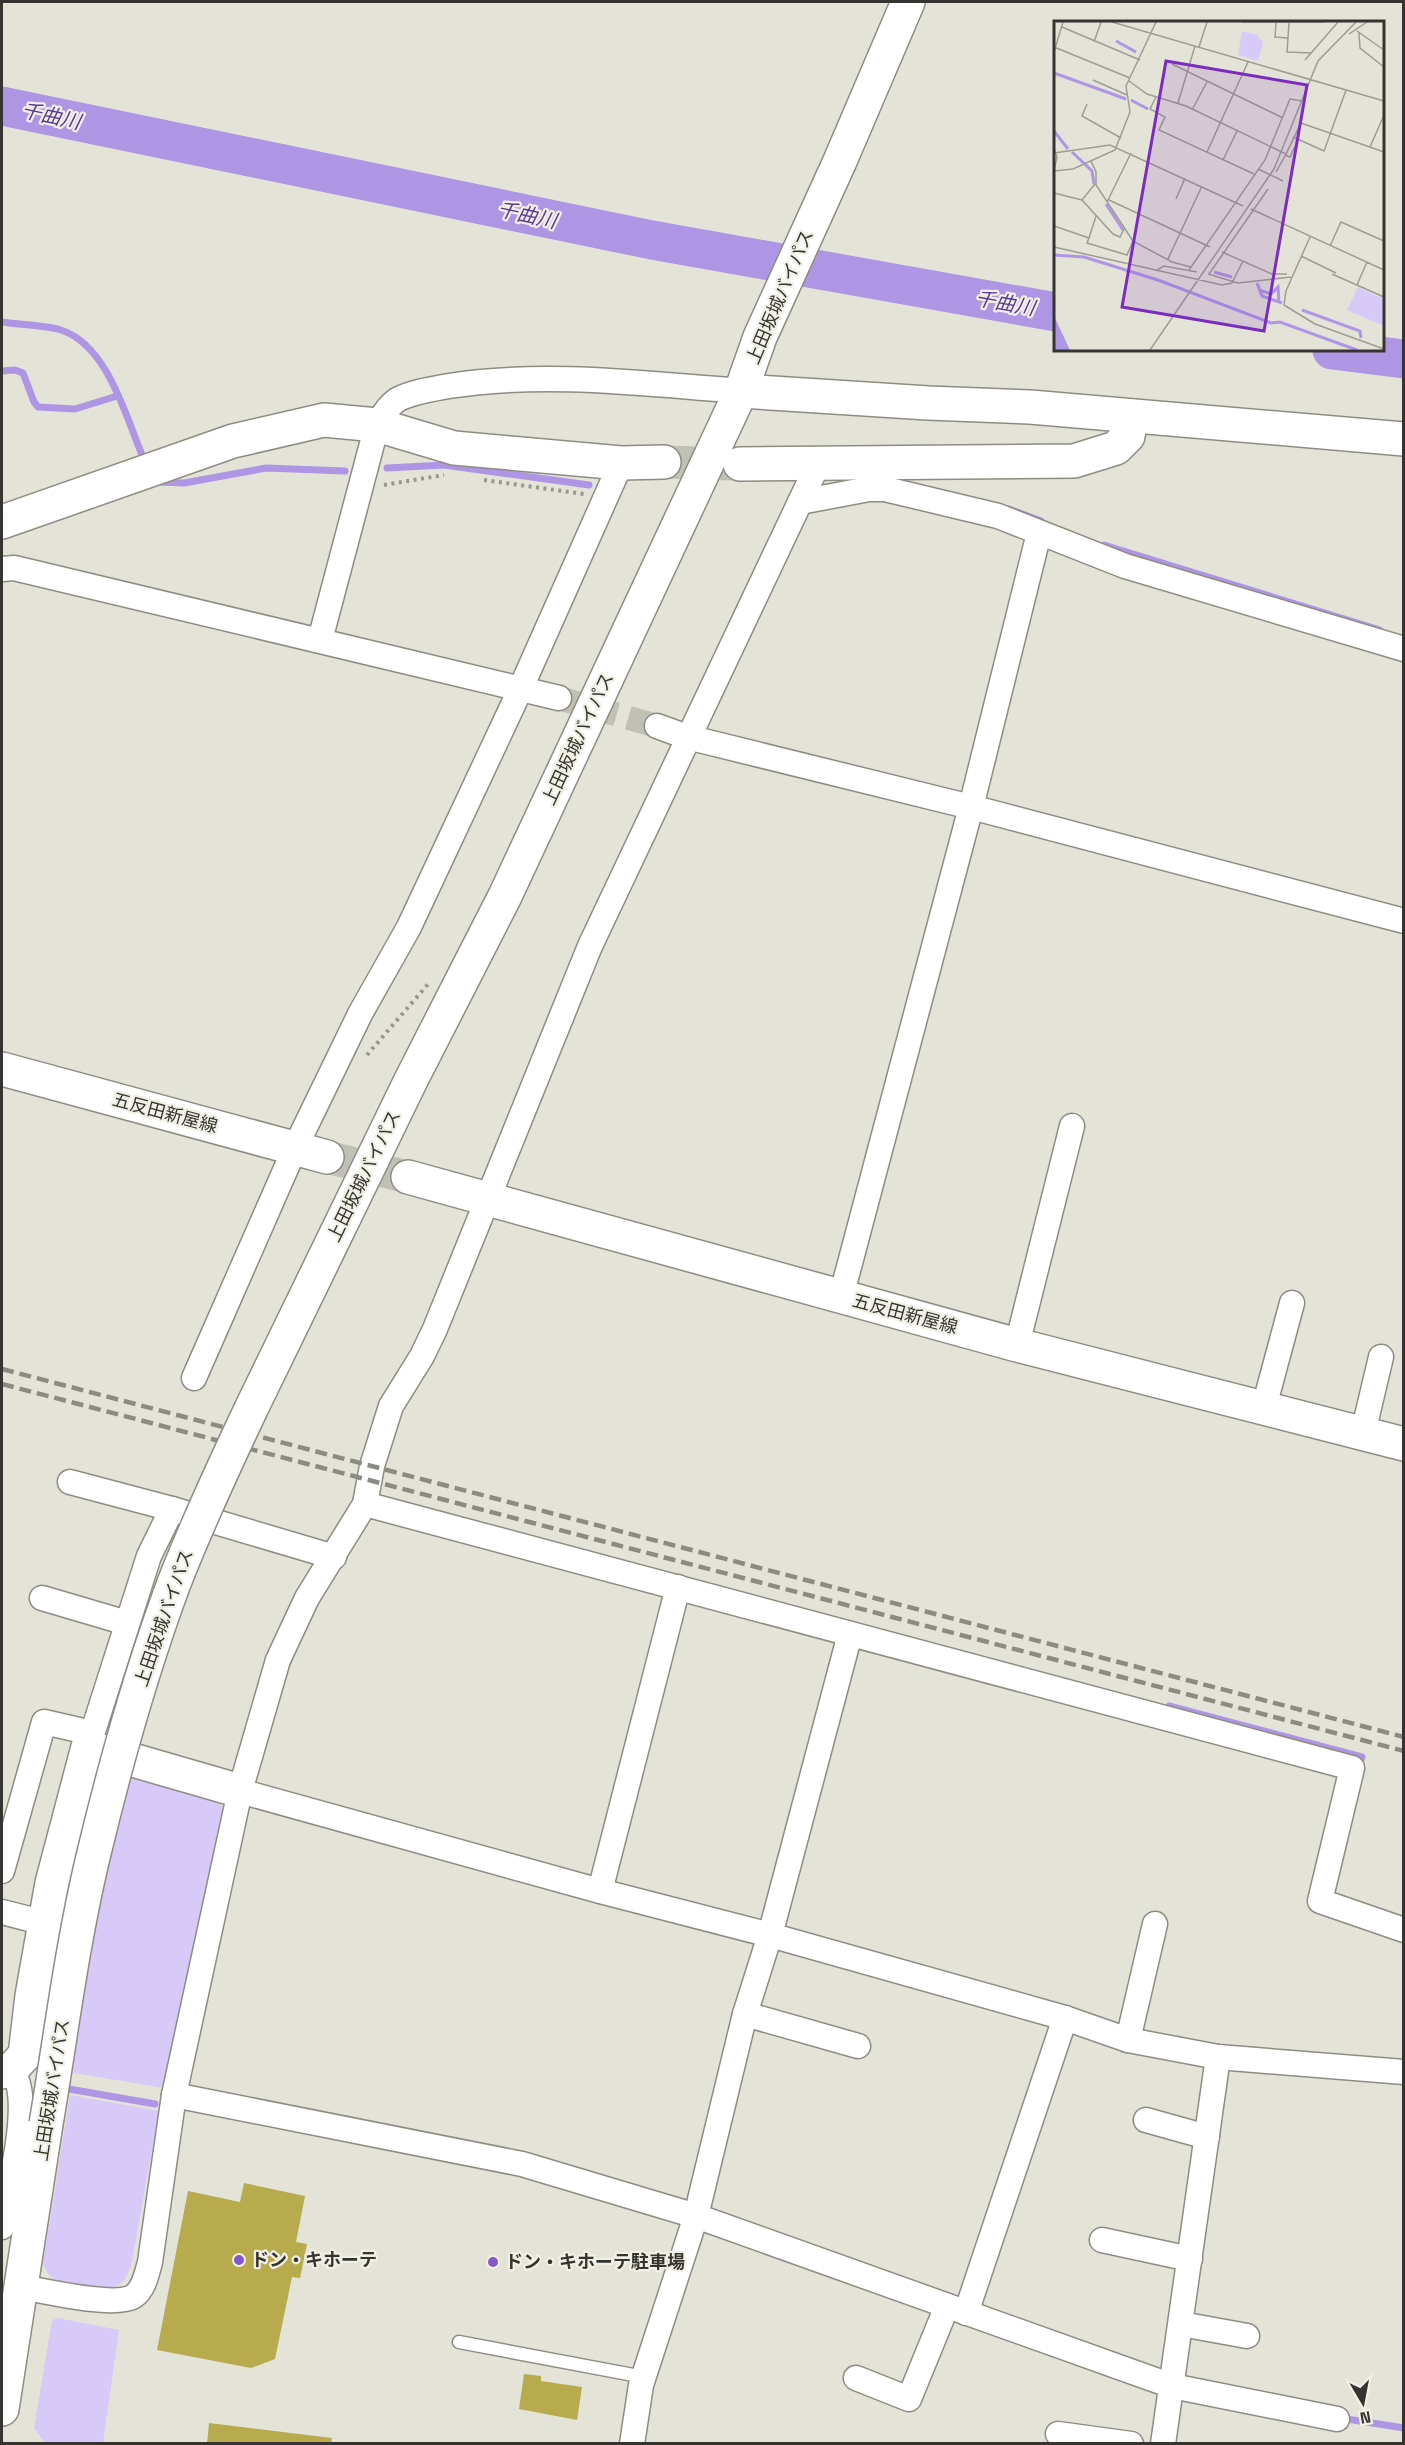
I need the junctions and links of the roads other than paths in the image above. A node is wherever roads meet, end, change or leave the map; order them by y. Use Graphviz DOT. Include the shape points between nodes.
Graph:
graph roads {
  1 [pos="908,2"];
  2 [pos="741,391"];
  3 [pos="1131,416"];
  4 [pos="377,425"];
  5 [pos="1404,439"];
  6 [pos="664,462"];
  7 [pos="621,464"];
  8 [pos="741,464"];
  9 [pos="818,464"];
  10 [pos="801,502"];
  11 [pos="2,522"];
  12 [pos="1039,533"];
  13 [pos="2,569"];
  14 [pos="320,640"];
  15 [pos="1404,649"];
  16 [pos="520,690"];
  17 [pos="558,698"];
  18 [pos="657,726"];
  19 [pos="687,737"];
  20 [pos="971,807"];
  21 [pos="1404,921"];
  22 [pos="2,1069"];
  23 [pos="1072,1126"];
  24 [pos="295,1148"];
  25 [pos="327,1157"];
  26 [pos="408,1177"];
  27 [pos="486,1199"];
  28 [pos="841,1297"];
  29 [pos="1292,1303"];
  30 [pos="1017,1345"];
  31 [pos="1381,1357"];
  32 [pos="194,1378"];
  33 [pos="1264,1407"];
  34 [pos="1363,1433"];
  35 [pos="1404,1444"];
  36 [pos="70,1482"];
  37 [pos="365,1504"];
  38 [pos="172,1509"];
  39 [pos="334,1557"];
  40 [pos="678,1587"];
  41 [pos="42,1598"];
  42 [pos="127,1623"];
  43 [pos="850,1634"];
  44 [pos="90,1740"];
  45 [pos="240,1791"];
  46 [pos="2,1871"];
  47 [pos="600,1891"];
  48 [pos="2,1912"];
  49 [pos="45,1923"];
  50 [pos="1155,1924"];
  51 [pos="1404,1930"];
  52 [pos="770,1935"];
  53 [pos="746,2014"];
  54 [pos="1065,2018"];
  55 [pos="1128,2040"];
  56 [pos="858,2046"];
  57 [pos="1218,2057"];
  58 [pos="6,2071"];
  59 [pos="1404,2072"];
  60 [pos="174,2095"];
  61 [pos="1146,2120"];
  62 [pos="1207,2137"];
  63 [pos="696,2216"];
  64 [pos="2,2227"];
  65 [pos="1102,2240"];
  66 [pos="1190,2259"];
  67 [pos="22,2287"];
  68 [pos="956,2310"];
  69 [pos="1181,2324"];
  70 [pos="8,2327"];
  71 [pos="1247,2336"];
  72 [pos="459,2342"];
  73 [pos="644,2377"];
  74 [pos="856,2378"];
  75 [pos="1172,2386"];
  76 [pos="2,2409"];
  77 [pos="1337,2419"];
  78 [pos="1058,2434"];
  79 [pos="632,2444"];
  80 [pos="1131,2444"];
  81 [pos="1163,2444"];
  1 -- 2 [label="main road, 上田坂城バイパス" via="760,337"];
  2 -- 3 [label="main road"];
  2 -- 4 [label="street" via="557,379 479,381 396,400"];
  2 -- 67 [label="main road, 上田坂城バイパス, bridge" via="505,896 251,1409 174,1584 134,1705 92,1858"];
  3 -- 5 [label="main road"];
  3 -- 9 [label="main road" via="1128,436 1116,448 1074,461"];
  4 -- 7 [label="main road" via="454,448"];
  4 -- 11 [label="main road" via="324,420 233,441"];
  4 -- 14 [label="street"];
  6 -- 7 [label="main road"];
  7 -- 16 [label="street"];
  8 -- 9 [label="main road"];
  9 -- 10 [label="street"];
  10 -- 12 [label="street" via="885,489 998,516"];
  10 -- 19 [label="street"];
  12 -- 15 [label="street" via="1125,566"];
  12 -- 20 [label="street"];
  13 -- 14 [label="street" via="14,568"];
  14 -- 16 [label="street"];
  16 -- 17 [label="street"];
  16 -- 24 [label="street" via="409,927 360,1014"];
  18 -- 19 [label="street"];
  19 -- 20 [label="street"];
  19 -- 27 [label="street" via="590,946"];
  20 -- 21 [label="street"];
  20 -- 28 [label="street"];
  22 -- 24 [label="main road, 五反田新屋線"];
  23 -- 30 [label="street"];
  24 -- 25 [label="main road, 五反田新屋線"];
  24 -- 32 [label="street"];
  26 -- 27 [label="main road, 五反田新屋線"];
  27 -- 28 [label="main road, 五反田新屋線"];
  27 -- 37 [label="street" via="435,1329 391,1406"];
  28 -- 30 [label="main road, 五反田新屋線"];
  29 -- 33 [label="street"];
  30 -- 33 [label="main road, 五反田新屋線"];
  31 -- 34 [label="street"];
  33 -- 34 [label="main road, 五反田新屋線"];
  34 -- 35 [label="main road, 五反田新屋線"];
  36 -- 38 [label="street"];
  37 -- 39 [label="street"];
  37 -- 40 [label="street"];
  38 -- 39 [label="street"];
  38 -- 42 [label="street" via="149,1556"];
  39 -- 45 [label="street" via="307,1598 278,1660"];
  40 -- 43 [label="street"];
  40 -- 47 [label="street"];
  41 -- 42 [label="street"];
  42 -- 44 [label="street"];
  43 -- 51 [label="street" via="1352,1768 1320,1901"];
  43 -- 52 [label="street"];
  44 -- 45 [label="main road"];
  44 -- 46 [label="street" via="44,1722"];
  44 -- 49 [label="main road"];
  45 -- 47 [label="street"];
  45 -- 60 [label="street"];
  47 -- 52 [label="street"];
  48 -- 49 [label="street"];
  49 -- 58 [label="main road" via="25,2055"];
  50 -- 55 [label="street"];
  52 -- 53 [label="street"];
  52 -- 54 [label="street"];
  53 -- 56 [label="street"];
  53 -- 63 [label="street"];
  54 -- 55 [label="street"];
  54 -- 68 [label="street"];
  55 -- 57 [label="street"];
  57 -- 59 [label="street"];
  57 -- 62 [label="street"];
  58 -- 64 [label="street" via="18,2078 22,2111"];
  60 -- 63 [label="street" via="522,2164"];
  60 -- 67 [label="street" via="144,2284 134,2296 119,2301"];
  61 -- 62 [label="street"];
  62 -- 66 [label="street"];
  63 -- 68 [label="street"];
  63 -- 73 [label="street"];
  65 -- 66 [label="street"];
  66 -- 69 [label="street"];
  67 -- 70 [label="main road, 上田坂城バイパス"];
  68 -- 74 [label="street" via="909,2399"];
  68 -- 75 [label="street"];
  69 -- 71 [label="street"];
  69 -- 75 [label="street"];
  70 -- 76 [label="main road, 上田坂城バイパス"];
  72 -- 73 [label="lane"];
  73 -- 79 [label="street"];
  75 -- 77 [label="street"];
  75 -- 81 [label="street"];
  78 -- 80 [label="street"];
}
